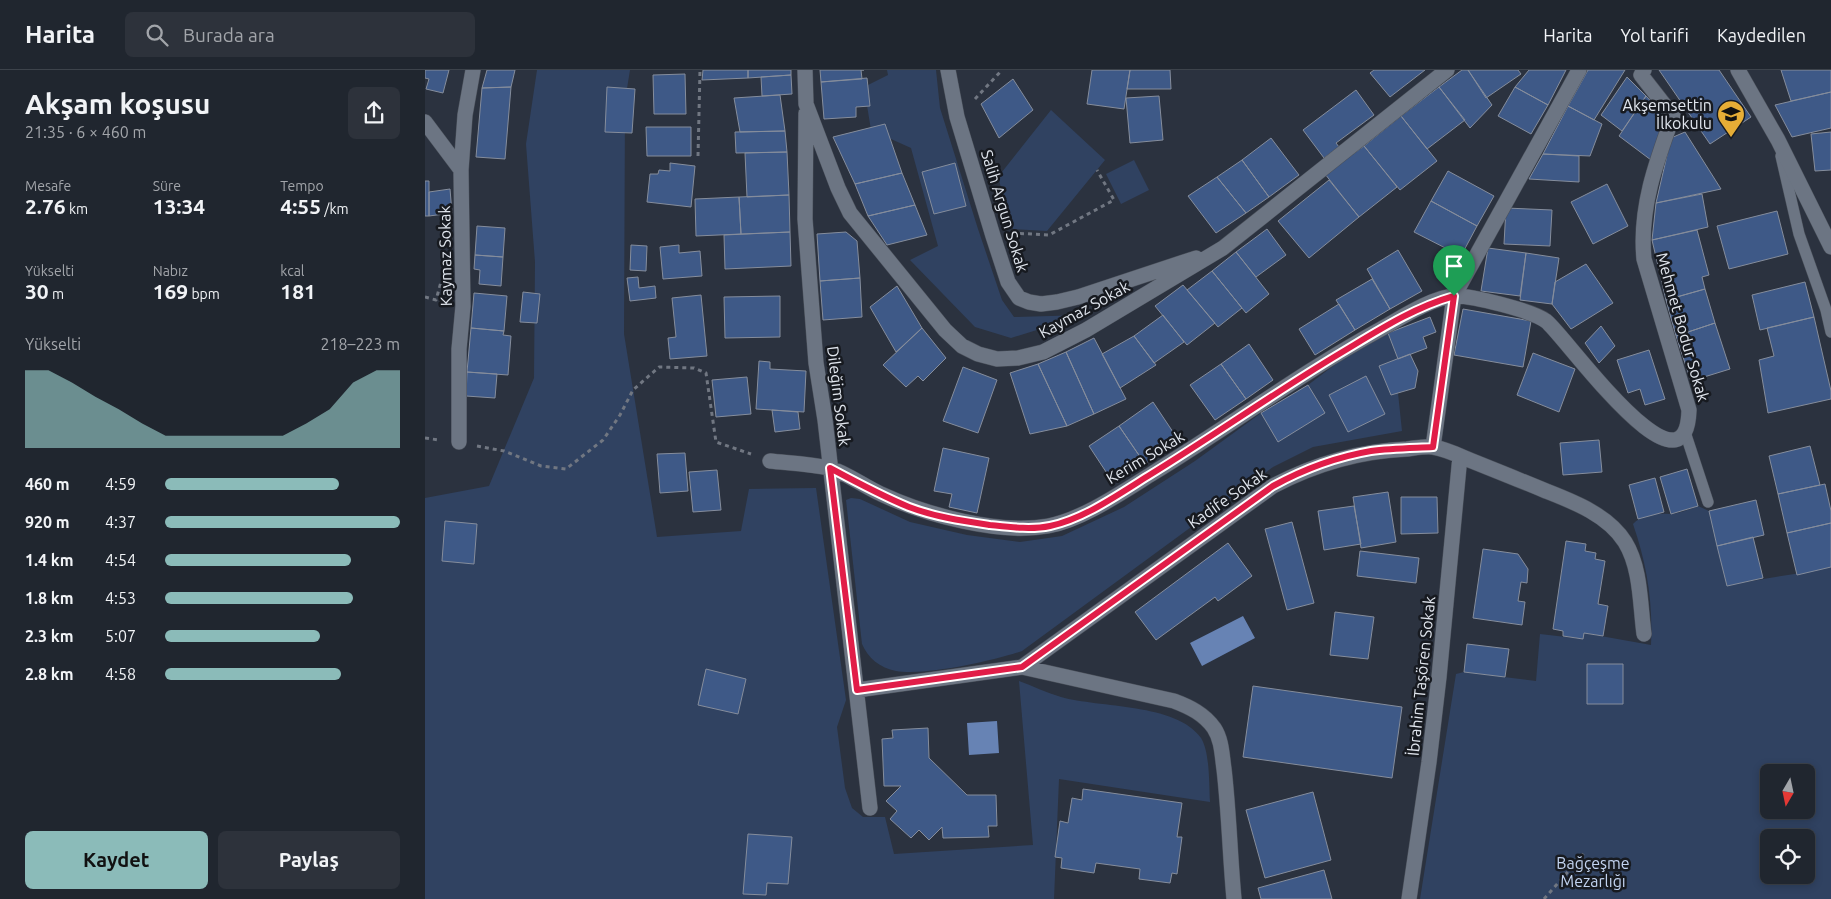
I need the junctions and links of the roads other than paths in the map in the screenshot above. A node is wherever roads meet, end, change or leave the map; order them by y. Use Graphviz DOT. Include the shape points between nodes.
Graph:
graph roads {
  1 [pos="473,70"];
  2 [pos="805,70"];
  3 [pos="948,70"];
  4 [pos="1447,70"];
  5 [pos="1579,70"];
  6 [pos="1643,70"];
  7 [pos="1738,70"];
  8 [pos="806,104"];
  9 [pos="425,122"];
  10 [pos="1778,140"];
  11 [pos="461,170"];
  12 [pos="1831,247"];
  13 [pos="1223,248"];
  14 [pos="1454,296"];
  15 [pos="1831,332"];
  16 [pos="1686,431"];
  17 [pos="459,442"];
  18 [pos="1433,447"];
  19 [pos="1460,456"];
  20 [pos="770,461"];
  21 [pos="830,468"];
  22 [pos="1708,502"];
  23 [pos="1644,634"];
  24 [pos="1022,667"];
  25 [pos="857,690"];
  26 [pos="870,808"];
  27 [pos="1235,899"];
  28 [pos="1409,899"];
  1 -- 11 [label="street, Kaymaz Sokak" via="465,115"];
  2 -- 8 [label="street, Kaymaz Sokak"];
  3 -- 13 [label="street, Salih Argun Sokak" via="957,117 991,231 1008,282 1019,298 1041,304 1078,297"];
  4 -- 13 [label="street, Kaymaz Sokak"];
  5 -- 14 [label="street"];
  6 -- 16 [label="street, Mehmet Bodur Sokak" via="1641,75 1673,116 1648,196 1642,241 1644,259 1689,410"];
  7 -- 10 [label="street"];
  8 -- 13 [label="street, Kaymaz Sokak" via="851,213 945,330 962,346 977,354 1018,358 1043,352"];
  8 -- 21 [label="street, Dileğim Sokak" via="806,228 816,363"];
  9 -- 11 [label="street"];
  10 -- 12 [label="street"];
  10 -- 15 [label="lane" via="1799,234"];
  11 -- 17 [label="street, Kaymaz Sokak" via="463,306 459,349"];
  14 -- 16 [label="street" via="1538,315 1643,426 1666,439 1675,440"];
  14 -- 18 [label="street"];
  14 -- 21 [label="street, Kerim Sokak" via="1412,312 1375,333 1118,494 1077,517 1050,526 1001,526 937,516 909,507"];
  16 -- 22 [label="lane"];
  18 -- 19 [label="street, Kadife Sokak"];
  18 -- 24 [label="street, Kadife Sokak" via="1373,451 1343,457 1297,473 1273,486"];
  19 -- 23 [label="street, Kadife Sokak" via="1563,498 1605,520 1624,541 1632,557"];
  19 -- 28 [label="street, İbrahim Taşören Sokak" via="1439,677"];
  20 -- 21 [label="street, Kerim Sokak"];
  21 -- 25 [label="street, Dileğim Sokak"];
  24 -- 25 [label="street, Kadife Sokak"];
  24 -- 27 [label="street" via="1174,701 1203,716 1215,729 1225,780"];
  25 -- 26 [label="street, Dileğim Sokak"];
}
